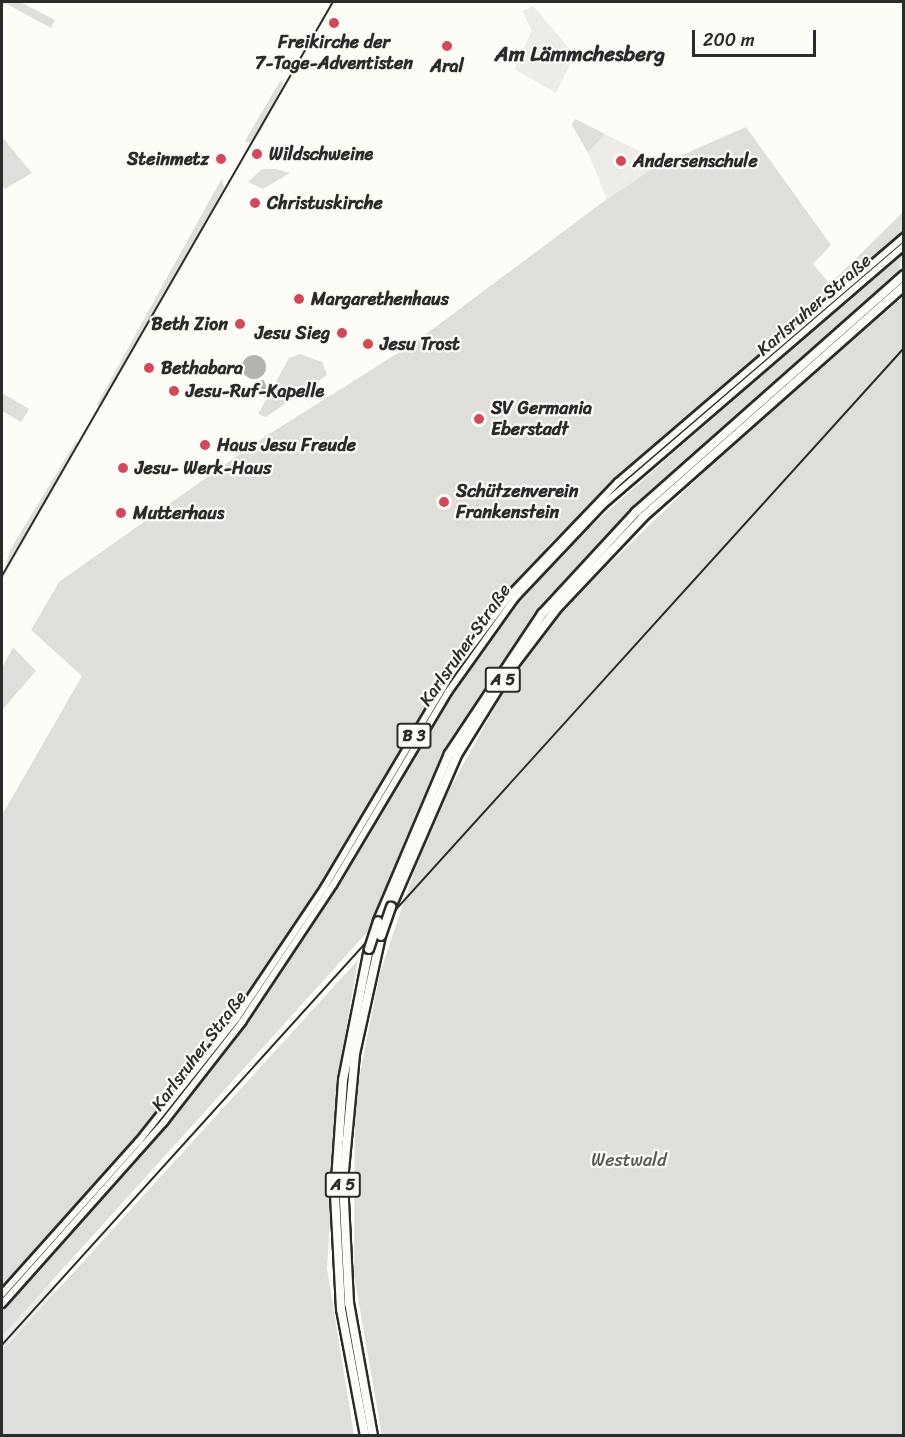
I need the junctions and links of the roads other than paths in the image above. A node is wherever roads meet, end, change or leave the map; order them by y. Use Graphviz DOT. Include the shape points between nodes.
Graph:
graph roads {
  1 [pos="903,237"];
  2 [pos="903,246"];
  3 [pos="903,275"];
  4 [pos="903,286"];
  5 [pos="670,486"];
  6 [pos="2,1294"];
  7 [pos="2,1304"];
  8 [pos="365,1436"];
  9 [pos="373,1436"];
  1 -- 6 [label="main road, Karlsruher Straße / B 3" via="618,482 540,559 462,659 324,888 236,1019 139,1141"];
  2 -- 7 [label="main road, Karlsruher Straße / B 3" via="603,504 522,590 448,692 333,885 242,1022 164,1122"];
  3 -- 5 [label="highway, A 5"];
  4 -- 5 [label="highway, A 5"];
  5 -- 8 [label="highway, A 5, bridge" via="554,599 484,693 433,784 378,921 343,1080 335,1195 341,1309"];
  5 -- 9 [label="highway, A 5, bridge" via="580,582 509,671 442,783 381,936 355,1054 343,1181 349,1303"];
}
